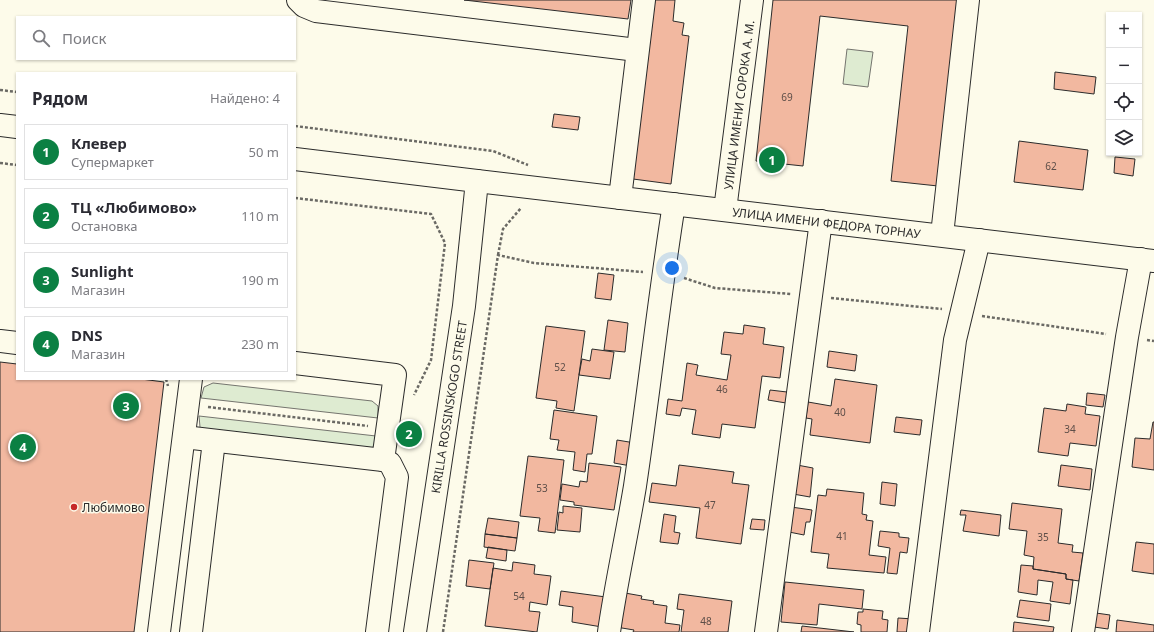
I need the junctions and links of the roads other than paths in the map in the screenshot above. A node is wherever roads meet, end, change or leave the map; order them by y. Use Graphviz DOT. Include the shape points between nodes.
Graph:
graph roads {
  1 [pos="298,0"];
  2 [pos="644,0"];
  3 [pos="752,0"];
  4 [pos="968,0"];
  5 [pos="637,50"];
  6 [pos="0,125"];
  7 [pos="16,127"];
  8 [pos="296,159"];
  9 [pos="477,181"];
  10 [pos="620,198"];
  11 [pos="674,204"];
  12 [pos="725,210"];
  13 [pos="820,221"];
  14 [pos="942,235"];
  15 [pos="979,240"];
  16 [pos="1148,260"];
  17 [pos="0,341"];
  18 [pos="16,343"];
  19 [pos="296,363"];
  20 [pos="191,380"];
  21 [pos="184,437"];
  22 [pos="214,441"];
  23 [pos="383,460"];
  24 [pos="159,632"];
  25 [pos="191,632"];
  26 [pos="377,632"];
  27 [pos="415,632"];
  28 [pos="609,632"];
  29 [pos="766,632"];
  30 [pos="918,632"];
  31 [pos="1083,632"];
  1 -- 5 [label="street" via="316,11"];
  2 -- 5 [label="street"];
  3 -- 12 [label="street, УЛИЦА ИМЕНИ СОРОКА А. М."];
  4 -- 14 [label="street"];
  5 -- 10 [label="street"];
  6 -- 7 [label="street"];
  8 -- 9 [label="street, УЛИЦА ИМЕНИ ФЕДОРА ТОРНАУ"];
  9 -- 10 [label="street, УЛИЦА ИМЕНИ ФЕДОРА ТОРНАУ"];
  9 -- 27 [label="street, KIRILLA ROSSINSKOGO STREET" via="464,306"];
  10 -- 11 [label="street, УЛИЦА ИМЕНИ ФЕДОРА ТОРНАУ"];
  11 -- 12 [label="street, УЛИЦА ИМЕНИ ФЕДОРА ТОРНАУ"];
  11 -- 28 [label="street" via="635,487"];
  12 -- 13 [label="street, УЛИЦА ИМЕНИ ФЕДОРА ТОРНАУ"];
  13 -- 14 [label="street, УЛИЦА ИМЕНИ ФЕДОРА ТОРНАУ"];
  13 -- 29 [label="street"];
  14 -- 15 [label="street, УЛИЦА ИМЕНИ ФЕДОРА ТОРНАУ"];
  15 -- 16 [label="street, УЛИЦА ИМЕНИ ФЕДОРА ТОРНАУ"];
  15 -- 30 [label="street" via="955,340"];
  16 -- 31 [label="street" via="1126,337"];
  17 -- 18 [label="street"];
  19 -- 23 [label="street" via="395,376"];
  20 -- 21 [label="street"];
  21 -- 22 [label="street"];
  21 -- 24 [label="street"];
  22 -- 23 [label="street"];
  22 -- 25 [label="street"];
  23 -- 26 [label="street" via="390,463 397,477"];
}
